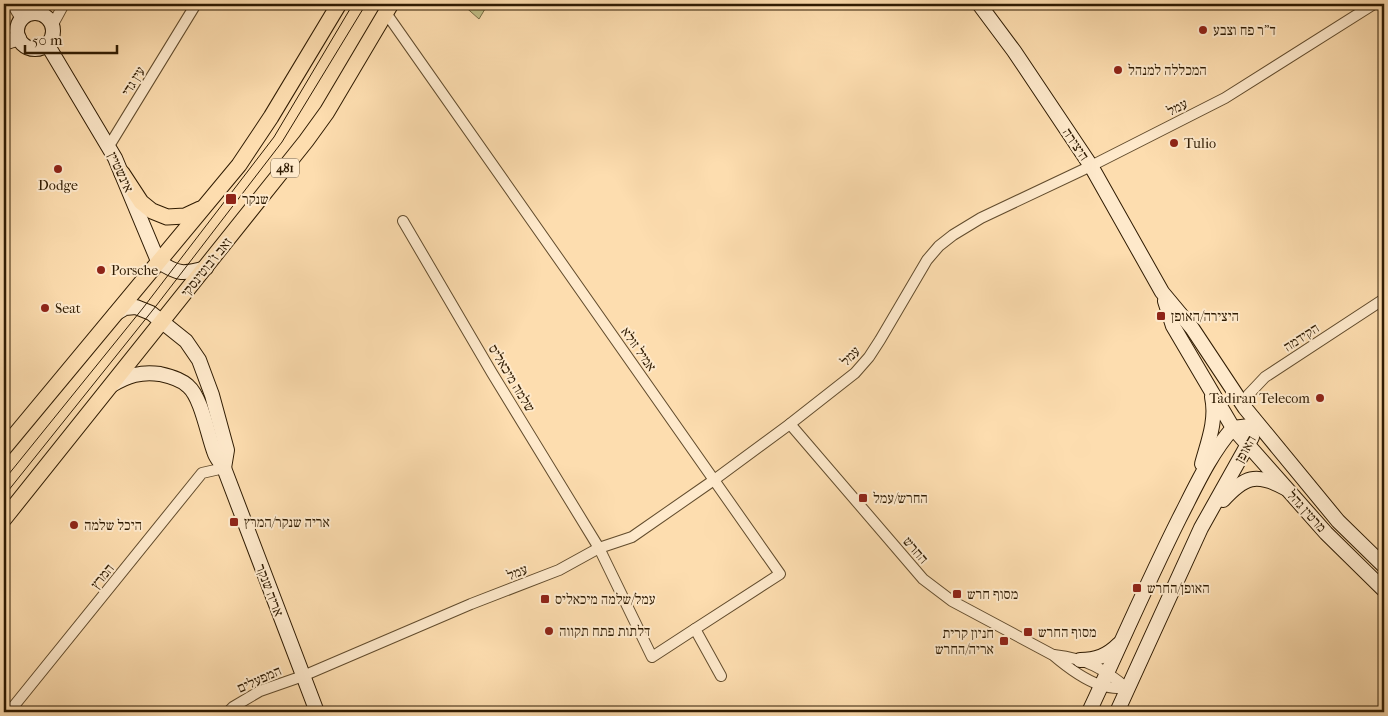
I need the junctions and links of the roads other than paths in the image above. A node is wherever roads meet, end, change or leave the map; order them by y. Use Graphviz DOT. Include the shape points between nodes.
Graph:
graph roads {
  1 [pos="12,4"];
  2 [pos="64,4"];
  3 [pos="196,4"];
  4 [pos="339,4"];
  5 [pos="979,4"];
  6 [pos="1374,4"];
  7 [pos="388,8"];
  8 [pos="18,14"];
  9 [pos="46,16"];
  10 [pos="19,38"];
  11 [pos="4,43"];
  12 [pos="47,44"];
  13 [pos="109,146"];
  14 [pos="1091,166"];
  15 [pos="122,173"];
  16 [pos="204,207"];
  17 [pos="403,221"];
  18 [pos="158,261"];
  19 [pos="206,268"];
  20 [pos="1162,292"];
  21 [pos="1384,299"];
  22 [pos="114,314"];
  23 [pos="163,321"];
  24 [pos="112,385"];
  25 [pos="1211,391"];
  26 [pos="1245,408"];
  27 [pos="790,424"];
  28 [pos="1258,425"];
  29 [pos="1234,428"];
  30 [pos="1248,444"];
  31 [pos="4,448"];
  32 [pos="224,468"];
  33 [pos="714,480"];
  34 [pos="1195,487"];
  35 [pos="1288,490"];
  36 [pos="4,519"];
  37 [pos="1201,528"];
  38 [pos="599,548"];
  39 [pos="1384,566"];
  40 [pos="1384,590"];
  41 [pos="695,629"];
  42 [pos="1122,640"];
  43 [pos="1053,655"];
  44 [pos="1080,660"];
  45 [pos="1108,672"];
  46 [pos="303,676"];
  47 [pos="721,676"];
  48 [pos="1102,686"];
  49 [pos="1128,689"];
  50 [pos="231,709"];
  51 [pos="9,712"];
  52 [pos="317,712"];
  53 [pos="1089,712"];
  54 [pos="1117,712"];
  1 -- 8 [label="street"];
  2 -- 9 [label="street"];
  3 -- 13 [label="street, עין גדי"];
  4 -- 16 [label="main road" via="271,117 239,165"];
  5 -- 14 [label="street, היצירה"];
  6 -- 14 [label="street, עמל" via="1225,98"];
  7 -- 19 [label="main road, זאב ז'בוטינסקי / 481" via="306,141"];
  7 -- 33 [label="street, אמיל זולא"];
  9 -- 10 [label="street" via="30,14 22,20 18,28"];
  9 -- 12 [label="street" via="52,36"];
  10 -- 11 [label="street"];
  10 -- 12 [label="street" via="31,48"];
  12 -- 13 [label="street, אינשטיין"];
  13 -- 15 [label="street, אינשטיין"];
  14 -- 20 [label="street, היצירה"];
  14 -- 27 [label="street, עמל" via="981,218 939,246 927,260 869,357 854,373"];
  15 -- 16 [label="main road" via="141,202 152,211 167,216 185,216"];
  15 -- 18 [label="street, אינשטיין"];
  16 -- 18 [label="main road"];
  17 -- 38 [label="street, שלמה מיכאליס"];
  18 -- 19 [label="street" via="182,273"];
  18 -- 22 [label="main road"];
  19 -- 23 [label="main road, זאב ז'בוטינסקי / 481"];
  20 -- 25 [label="street, היצירה" via="1173,326"];
  20 -- 26 [label="street, היצירה" via="1192,328"];
  21 -- 26 [label="street, הקידמה" via="1265,378 1248,395"];
  22 -- 23 [label="street, אריה שנקר" via="125,308 143,308"];
  22 -- 31 [label="main road"];
  23 -- 24 [label="main road, זאב ז'בוטינסקי / 481"];
  23 -- 32 [label="street, אריה שנקר" via="186,341 199,360 227,450"];
  24 -- 32 [label="street, אריה שנקר" via="137,374 153,373 189,386 216,456"];
  24 -- 36 [label="main road, זאב ז'בוטינסקי / 481"];
  25 -- 29 [label="street, היצירה"];
  25 -- 34 [label="street" via="1212,426"];
  26 -- 28 [label="street, היצירה"];
  27 -- 33 [label="street, עמל"];
  27 -- 43 [label="street, החרש" via="922,579 952,601"];
  28 -- 29 [label="street, האופן"];
  28 -- 30 [label="street, האופן"];
  28 -- 39 [label="street, מרטין גהל" via="1338,521"];
  29 -- 30 [label="street, מרטין גהל"];
  29 -- 34 [label="street, האופן" via="1214,453"];
  30 -- 35 [label="street, מרטין גהל"];
  30 -- 37 [label="street, האופן"];
  32 -- 46 [label="street, אריה שנקר"];
  32 -- 51 [label="street, המרץ" via="202,473"];
  33 -- 38 [label="street, עמל" via="632,537"];
  33 -- 41 [label="street, אמיל זולא" via="780,574"];
  34 -- 42 [label="street, האופן"];
  35 -- 37 [label="street" via="1267,480 1246,480 1222,501"];
  35 -- 40 [label="street, מרטין גהל"];
  37 -- 49 [label="street, האופן"];
  38 -- 41 [label="street, שלמה מיכאליס" via="652,657"];
  38 -- 46 [label="street, עמל" via="559,570"];
  41 -- 47 [label="street"];
  42 -- 44 [label="street" via="1104,656"];
  42 -- 45 [label="street, האופן"];
  43 -- 44 [label="street, החרש"];
  43 -- 48 [label="street, החרש" via="1075,672"];
  44 -- 45 [label="street, החרש"];
  45 -- 48 [label="street, האופן"];
  45 -- 49 [label="street, החרש"];
  46 -- 50 [label="street, המפעלים" via="260,691"];
  46 -- 52 [label="street, אריה שנקר"];
  48 -- 49 [label="street, החרש"];
  48 -- 53 [label="street, האופן"];
  49 -- 54 [label="street, האופן"];
}
